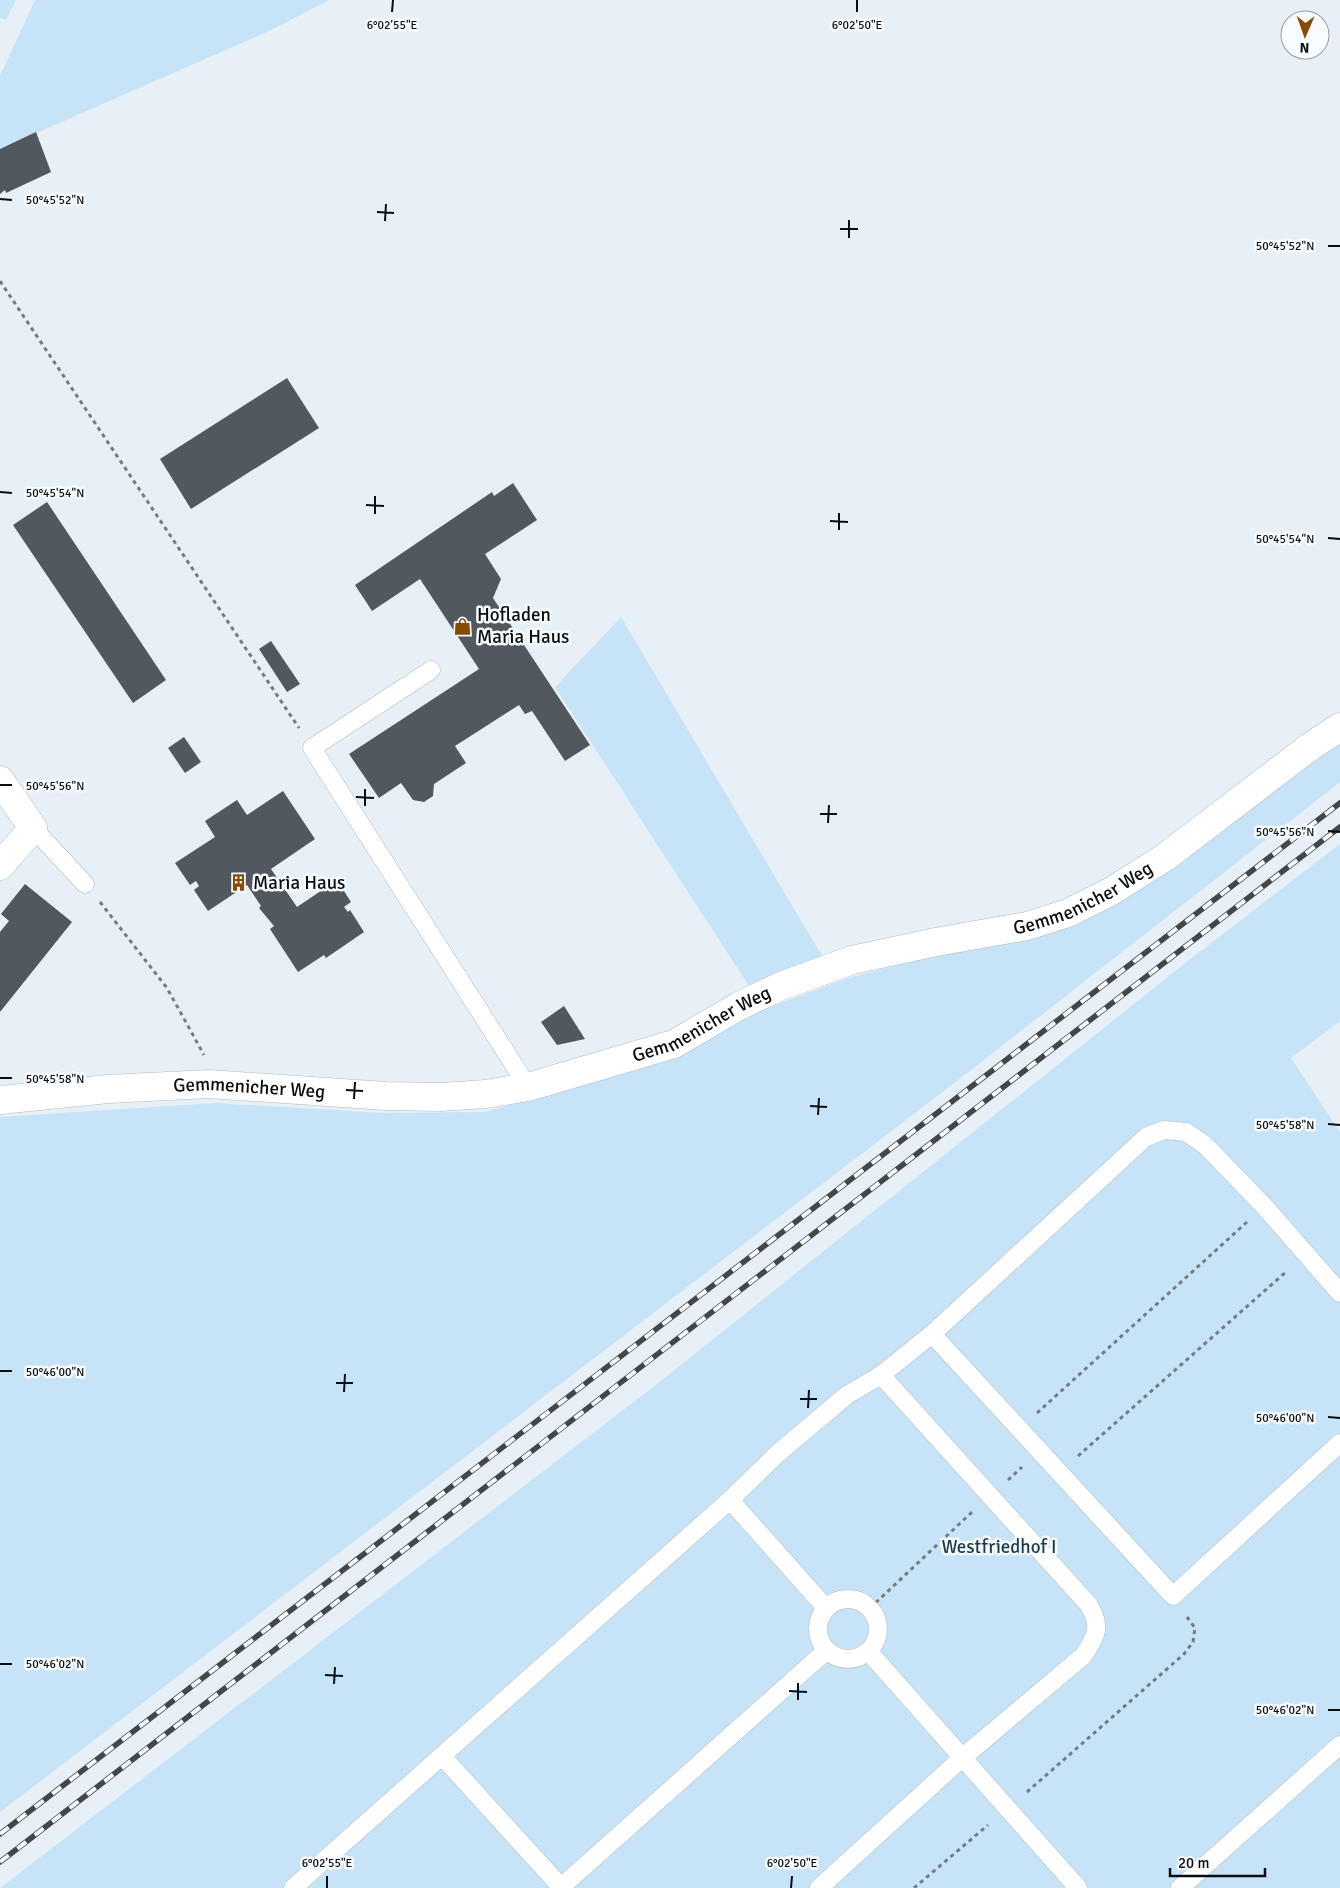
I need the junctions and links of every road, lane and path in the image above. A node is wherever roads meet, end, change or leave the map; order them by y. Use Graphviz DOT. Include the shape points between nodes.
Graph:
graph roads {
  1 [pos="0,281"];
  2 [pos="431,670"];
  3 [pos="1340,727"];
  4 [pos="312,748"];
  5 [pos="0,780"];
  6 [pos="33,828"];
  7 [pos="0,866"];
  8 [pos="85,884"];
  9 [pos="209,1084"];
  10 [pos="528,1087"];
  11 [pos="0,1100"];
  12 [pos="1264,1206"];
  13 [pos="1306,1254"];
  14 [pos="1340,1293"];
  15 [pos="932,1334"];
  16 [pos="881,1375"];
  17 [pos="1020,1430"];
  18 [pos="1340,1443"];
  19 [pos="1039,1452"];
  20 [pos="1060,1473"];
  21 [pos="990,1496"];
  22 [pos="730,1500"];
  23 [pos="1172,1596"];
  24 [pos="826,1608"];
  25 [pos="870,1608"];
  26 [pos="827,1650"];
  27 [pos="868,1651"];
  28 [pos="1340,1745"];
  29 [pos="442,1756"];
  30 [pos="962,1758"];
  31 [pos="1007,1809"];
  32 [pos="293,1888"];
  33 [pos="561,1888"];
  34 [pos="819,1888"];
  35 [pos="914,1888"];
  36 [pos="1078,1888"];
  37 [pos="1180,1888"];
  1 -- 4 [label="path"];
  2 -- 4 [label="lane"];
  3 -- 10 [label="street, Gemmenicher Weg" via="1164,858 1110,892 1068,913 1027,926 852,960 747,1002 674,1044"];
  4 -- 10 [label="lane"];
  5 -- 6 [label="street"];
  6 -- 7 [label="street"];
  6 -- 8 [label="lane"];
  8 -- 9 [label="path" via="167,988 203,1050"];
  9 -- 10 [label="street, Gemmenicher Weg" via="441,1097"];
  9 -- 11 [label="street, Gemmenicher Weg" via="108,1089"];
  12 -- 13 [label="lane"];
  12 -- 15 [label="lane" via="1205,1145 1186,1132 1164,1130 1146,1137"];
  12 -- 17 [label="path"];
  13 -- 14 [label="lane"];
  13 -- 20 [label="path"];
  15 -- 16 [label="lane"];
  15 -- 17 [label="lane"];
  16 -- 21 [label="lane"];
  16 -- 22 [label="lane" via="847,1395 777,1454"];
  17 -- 19 [label="lane"];
  18 -- 23 [label="lane"];
  19 -- 20 [label="lane"];
  19 -- 21 [label="path"];
  20 -- 23 [label="lane"];
  21 -- 25 [label="path"];
  21 -- 30 [label="lane" via="1088,1604 1097,1628 1093,1642 1083,1656"];
  22 -- 24 [label="lane"];
  22 -- 29 [label="lane"];
  23 -- 31 [label="path" via="1195,1628 1193,1642 1184,1654"];
  24 -- 25 [label="lane" via="843,1599 862,1602"];
  24 -- 26 [label="lane" via="818,1625 818,1634"];
  25 -- 27 [label="lane" via="878,1625 878,1635"];
  26 -- 27 [label="lane" via="843,1658"];
  26 -- 33 [label="lane"];
  27 -- 30 [label="lane"];
  28 -- 37 [label="lane"];
  29 -- 32 [label="lane"];
  29 -- 33 [label="lane"];
  30 -- 31 [label="lane"];
  30 -- 34 [label="lane"];
  31 -- 35 [label="path"];
  31 -- 36 [label="lane"];
}
